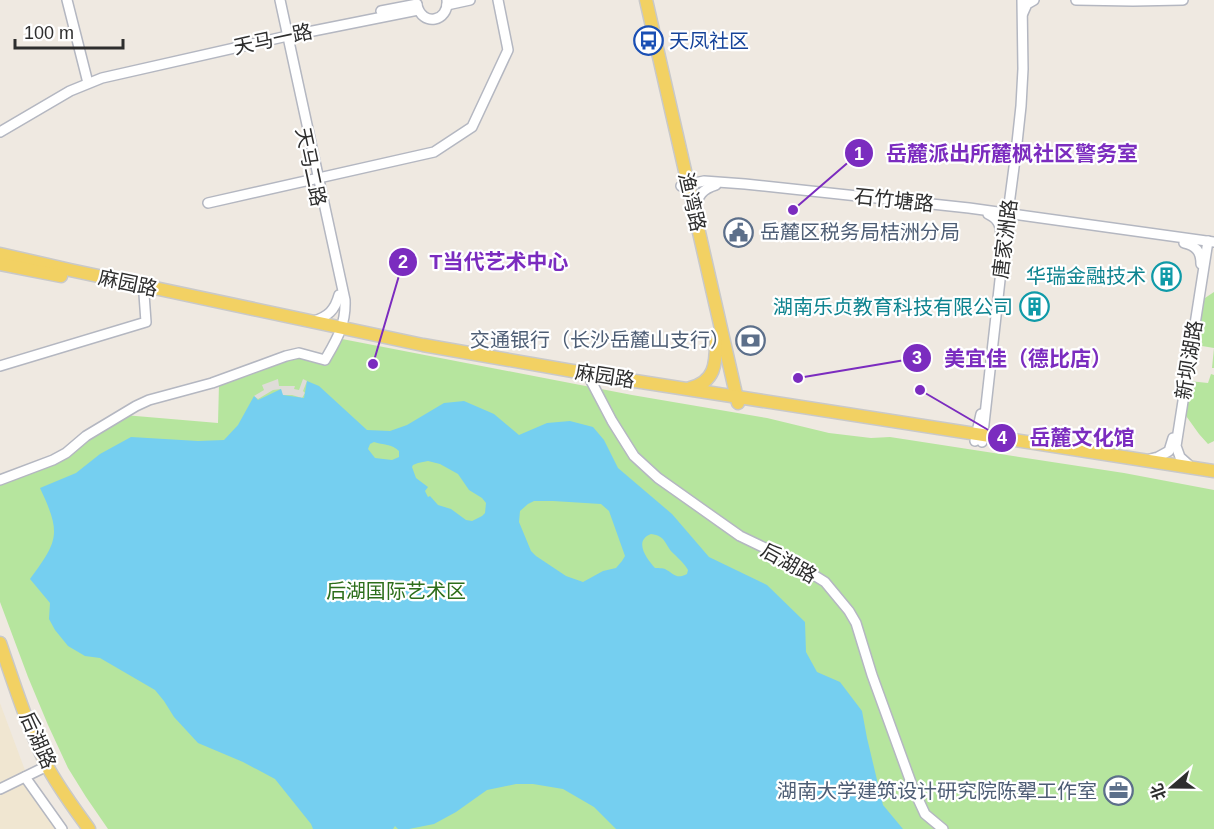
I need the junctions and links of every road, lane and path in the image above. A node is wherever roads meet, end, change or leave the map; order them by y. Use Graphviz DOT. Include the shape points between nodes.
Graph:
graph roads {
  1 [pos="67,0"];
  2 [pos="275,0"];
  3 [pos="280,0"];
  4 [pos="470,0"];
  5 [pos="498,0"];
  6 [pos="638,0"];
  7 [pos="646,0"];
  8 [pos="1020,0"];
  9 [pos="1034,0"];
  10 [pos="1076,0"];
  11 [pos="1183,0"];
  12 [pos="447,2"];
  13 [pos="417,5"];
  14 [pos="1022,18"];
  15 [pos="285,34"];
  16 [pos="87,81"];
  17 [pos="0,130"];
  18 [pos="682,158"];
  19 [pos="316,179"];
  20 [pos="715,183"];
  21 [pos="686,188"];
  22 [pos="1007,200"];
  23 [pos="207,203"];
  24 [pos="988,213"];
  25 [pos="1005,215"];
  26 [pos="1022,217"];
  27 [pos="696,218"];
  28 [pos="1003,234"];
  29 [pos="1184,243"];
  30 [pos="1209,244"];
  31 [pos="0,254"];
  32 [pos="0,264"];
  33 [pos="1203,264"];
  34 [pos="144,294"];
  35 [pos="342,298"];
  36 [pos="308,321"];
  37 [pos="337,331"];
  38 [pos="364,333"];
  39 [pos="716,342"];
  40 [pos="727,354"];
  41 [pos="0,366"];
  42 [pos="590,378"];
  43 [pos="686,389"];
  44 [pos="732,399"];
  45 [pos="762,400"];
  46 [pos="984,409"];
  47 [pos="953,430"];
  48 [pos="979,438"];
  49 [pos="1003,438"];
  50 [pos="1145,460"];
  51 [pos="1198,469"];
  52 [pos="1214,471"];
  53 [pos="1214,479"];
  54 [pos="0,480"];
  55 [pos="0,643"];
  56 [pos="0,662"];
  57 [pos="43,768"];
  58 [pos="25,777"];
  59 [pos="0,789"];
  60 [pos="62,829"];
  61 [pos="82,829"];
  62 [pos="89,829"];
  63 [pos="943,829"];
  1 -- 16 [label="street"];
  2 -- 15 [label="street, 天马二路"];
  3 -- 15 [label="street"];
  4 -- 12 [label="street, 天马一路"];
  5 -- 19 [label="street" via="508,50 472,127 434,152"];
  6 -- 21 [label="main road, 渔湾路"];
  7 -- 18 [label="main road, 渔湾路"];
  8 -- 14 [label="street, 唐家洲路"];
  8 -- 22 [label="street, 唐家洲路" via="1020,70"];
  9 -- 14 [label="street" via="1027,4"];
  10 -- 11 [label="street"];
  12 -- 13 [label="street, 天马一路" via="443,14 435,19 425,17"];
  13 -- 15 [label="street, 天马一路"];
  14 -- 22 [label="street, 唐家洲路" via="1021,106"];
  15 -- 16 [label="street, 天马一路" via="104,72"];
  15 -- 19 [label="street, 天马二路"];
  16 -- 17 [label="street, 天马一路"];
  18 -- 20 [label="street" via="691,173"];
  18 -- 21 [label="main road, 渔湾路"];
  19 -- 23 [label="street"];
  19 -- 35 [label="street, 天马二路"];
  20 -- 21 [label="street, 石竹塘路"];
  20 -- 24 [label="street, 石竹塘路"];
  20 -- 27 [label="street" via="698,197"];
  21 -- 27 [label="main road, 渔湾路"];
  21 -- 39 [label="main road, 渔湾路"];
  22 -- 24 [label="street"];
  22 -- 25 [label="street, 唐家洲路"];
  22 -- 26 [label="street"];
  24 -- 25 [label="street, 石竹塘路"];
  24 -- 28 [label="street" via="996,219"];
  25 -- 26 [label="street, 石竹塘路"];
  25 -- 28 [label="street, 唐家洲路"];
  26 -- 28 [label="street"];
  26 -- 29 [label="street, 石竹塘路"];
  26 -- 30 [label="street, 石竹塘路"];
  27 -- 40 [label="main road, 渔湾路"];
  28 -- 46 [label="street, 唐家洲路"];
  29 -- 30 [label="street, 石竹塘路"];
  29 -- 33 [label="street" via="1197,249"];
  30 -- 33 [label="street, 新坝湖路"];
  31 -- 36 [label="main road, 麻园路"];
  32 -- 34 [label="main road, 麻园路"];
  33 -- 50 [label="street, 新坝湖路" via="1173,443 1166,453"];
  33 -- 51 [label="street, 新坝湖路" via="1176,446 1183,461"];
  34 -- 37 [label="main road, 麻园路"];
  34 -- 41 [label="street" via="146,322"];
  35 -- 36 [label="street" via="328,315"];
  35 -- 37 [label="street" via="345,312"];
  35 -- 38 [label="street" via="352,324"];
  36 -- 37 [label="main road, 麻园路"];
  37 -- 38 [label="main road, 麻园路"];
  37 -- 42 [label="main road, 麻园路" via="508,368"];
  37 -- 54 [label="street" via="325,360 299,353 286,356 136,405 66,453"];
  38 -- 42 [label="main road, 麻园路"];
  39 -- 43 [label="main road" via="714,371 701,385"];
  39 -- 44 [label="main road, 渔湾路"];
  40 -- 44 [label="main road, 渔湾路"];
  40 -- 45 [label="main road" via="740,384 750,395"];
  42 -- 43 [label="main road, 麻园路"];
  42 -- 44 [label="main road, 麻园路"];
  42 -- 63 [label="street, 后湖路" via="634,456 658,478 740,536 825,582 849,610 913,788 925,814"];
  43 -- 44 [label="main road, 麻园路"];
  44 -- 45 [label="main road, 麻园路"];
  44 -- 48 [label="main road, 麻园路"];
  45 -- 47 [label="main road, 麻园路"];
  46 -- 47 [label="street" via="968,426"];
  46 -- 48 [label="street, 唐家洲路"];
  46 -- 49 [label="street" via="990,426"];
  47 -- 48 [label="main road, 麻园路"];
  48 -- 49 [label="main road, 麻园路"];
  48 -- 53 [label="main road, 麻园路"];
  49 -- 50 [label="main road, 麻园路"];
  50 -- 51 [label="main road, 麻园路"];
  51 -- 52 [label="main road, 麻园路"];
  55 -- 62 [label="main road, 后湖路" via="47,764"];
  56 -- 57 [label="main road, 后湖路"];
  57 -- 58 [label="street"];
  57 -- 61 [label="main road, 后湖路"];
  58 -- 59 [label="street"];
  58 -- 60 [label="street"];
}
